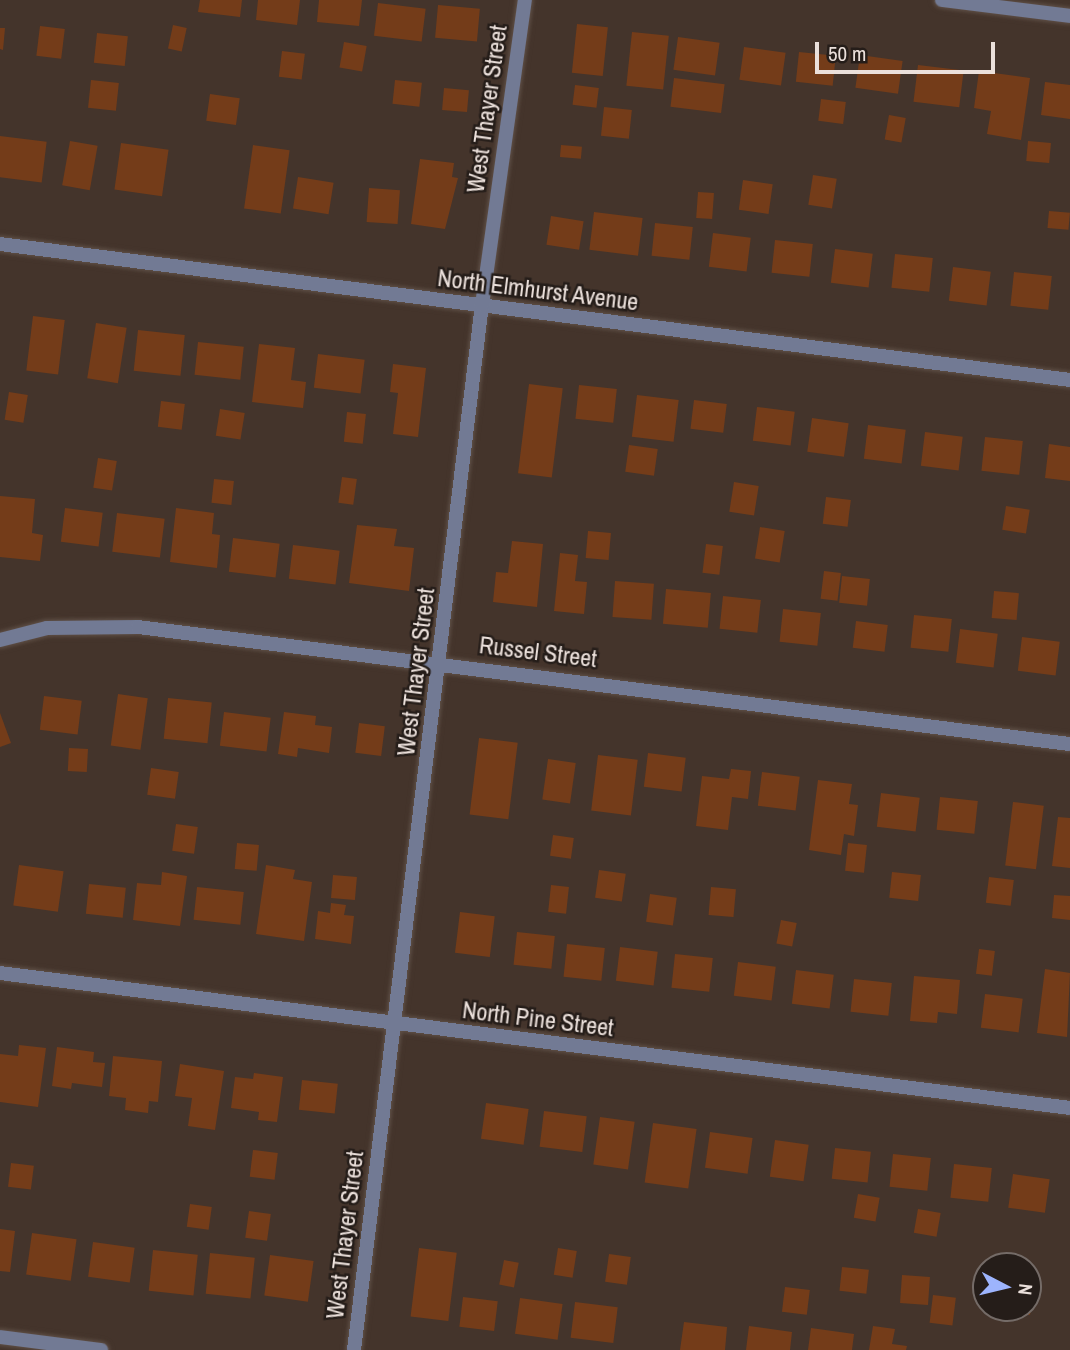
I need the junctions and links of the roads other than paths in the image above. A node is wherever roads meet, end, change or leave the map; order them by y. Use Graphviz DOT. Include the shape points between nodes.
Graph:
graph roads {
  1 [pos="526,0"];
  2 [pos="942,0"];
  3 [pos="1070,16"];
  4 [pos="0,244"];
  5 [pos="482,305"];
  6 [pos="1070,380"];
  7 [pos="0,640"];
  8 [pos="441,663"];
  9 [pos="1070,744"];
  10 [pos="0,973"];
  11 [pos="392,1024"];
  12 [pos="1070,1108"];
  13 [pos="0,1337"];
  14 [pos="101,1350"];
  15 [pos="354,1350"];
  1 -- 5 [label="street, West Thayer Street"];
  2 -- 3 [label="street"];
  4 -- 5 [label="street, North Elmhurst Avenue"];
  5 -- 6 [label="street, North Elmhurst Avenue"];
  5 -- 8 [label="street, West Thayer Street"];
  7 -- 8 [label="street, Russel Street" via="47,628 138,627"];
  8 -- 9 [label="street, Russel Street"];
  8 -- 11 [label="street, West Thayer Street"];
  10 -- 11 [label="street, North Pine Street"];
  11 -- 12 [label="street, North Pine Street"];
  11 -- 15 [label="street, West Thayer Street"];
  13 -- 14 [label="street"];
}
